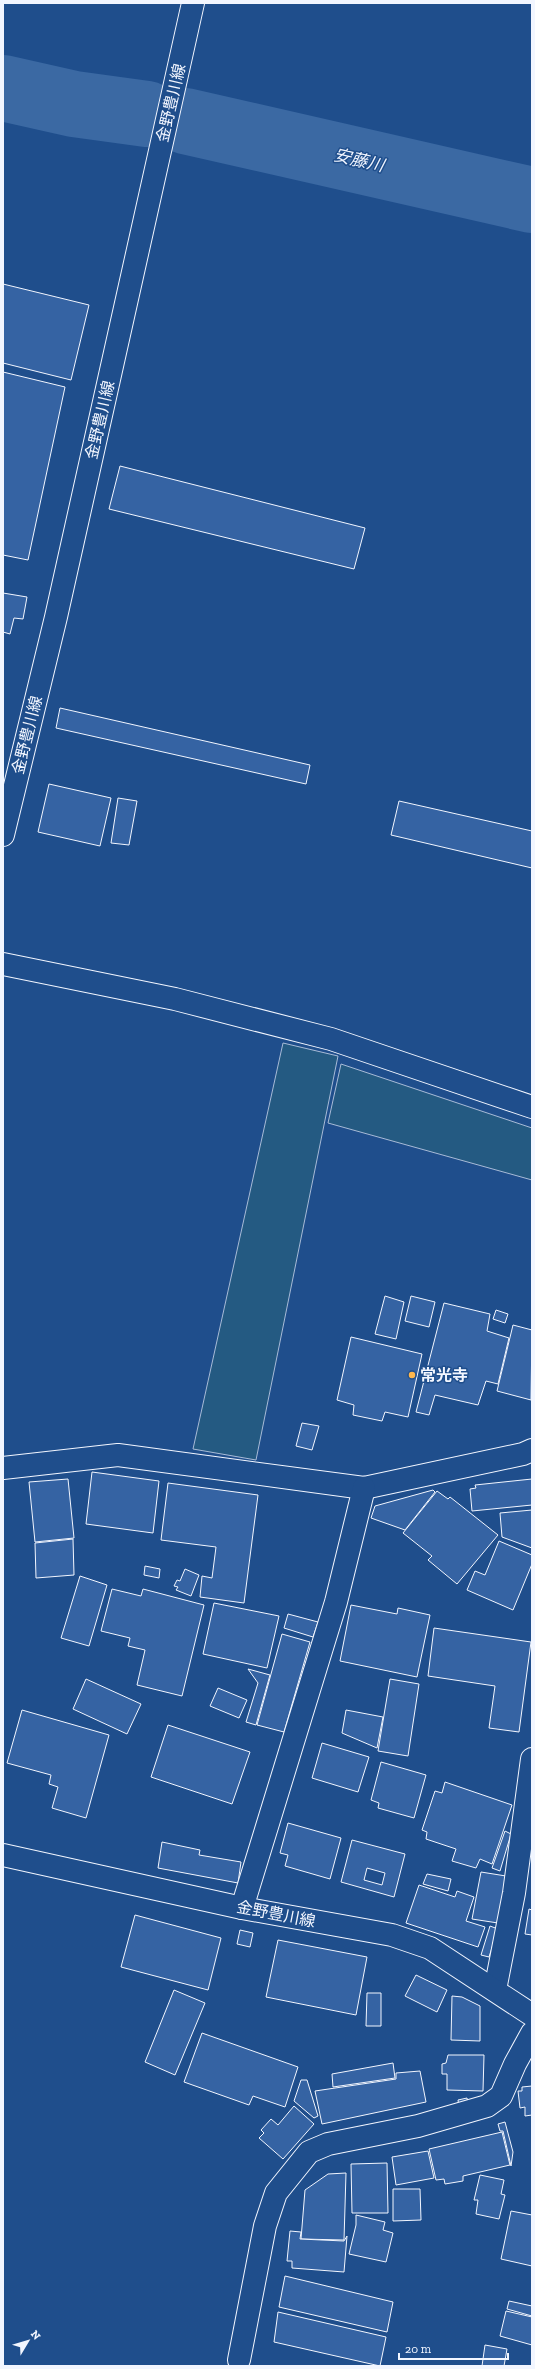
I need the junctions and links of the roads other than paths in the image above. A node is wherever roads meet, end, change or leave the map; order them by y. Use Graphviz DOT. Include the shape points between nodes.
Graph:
graph roads {
  1 [pos="193,3"];
  2 [pos="3,835"];
  3 [pos="3,964"];
  4 [pos="532,1107"];
  5 [pos="532,1450"];
  6 [pos="3,1468"];
  7 [pos="364,1488"];
  8 [pos="532,1759"];
  9 [pos="3,1855"];
  10 [pos="242,1908"];
  11 [pos="495,1990"];
  12 [pos="532,2015"];
  13 [pos="532,2033"];
  14 [pos="239,2360"];
  1 -- 2 [label="street, 金野豊川線" via="56,617"];
  3 -- 4 [label="street" via="175,999 331,1039"];
  5 -- 7 [label="street"];
  6 -- 7 [label="street" via="118,1455"];
  7 -- 10 [label="street" via="336,1602"];
  8 -- 11 [label="street" via="514,1893"];
  9 -- 10 [label="street, 金野豊川線"];
  10 -- 11 [label="street, 金野豊川線" via="392,1935 430,1948"];
  11 -- 12 [label="street, 金野豊川線"];
  13 -- 14 [label="street" via="501,2096 487,2106 418,2126 328,2144 309,2152 276,2193 265,2226"];
}
